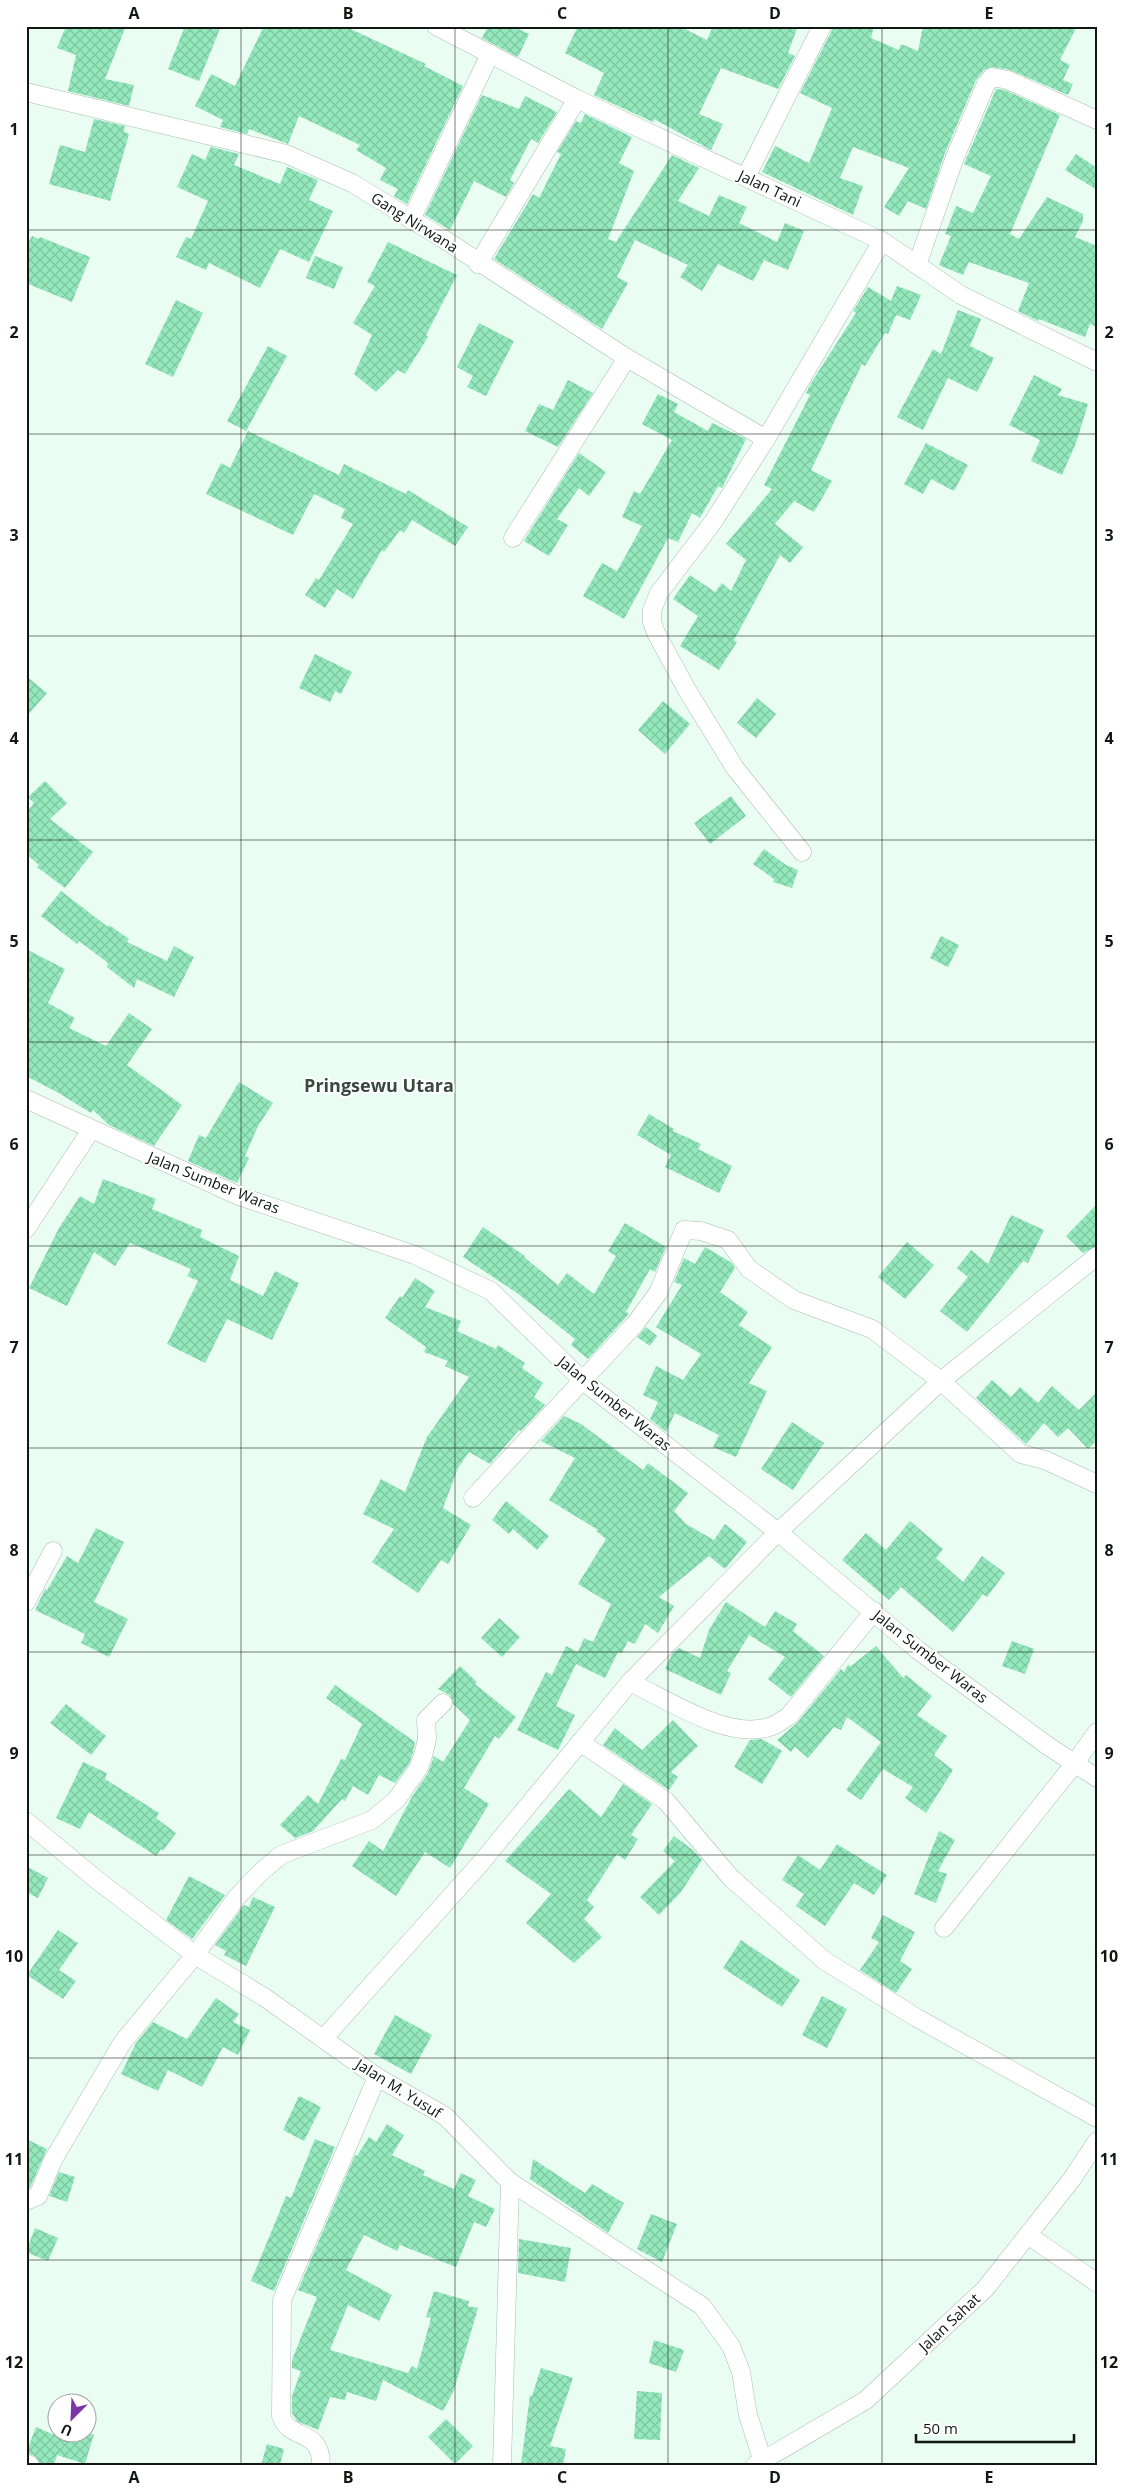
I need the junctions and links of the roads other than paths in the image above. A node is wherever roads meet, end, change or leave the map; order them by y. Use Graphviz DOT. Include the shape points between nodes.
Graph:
graph roads {
  1 [pos="436,26"];
  2 [pos="822,26"];
  3 [pos="490,54"];
  4 [pos="26,92"];
  5 [pos="577,99"];
  6 [pos="1097,120"];
  7 [pos="746,177"];
  8 [pos="412,220"];
  9 [pos="882,241"];
  10 [pos="478,264"];
  11 [pos="917,265"];
  12 [pos="627,358"];
  13 [pos="1097,362"];
  14 [pos="766,439"];
  15 [pos="513,538"];
  16 [pos="802,852"];
  17 [pos="26,1099"];
  18 [pos="91,1130"];
  19 [pos="26,1229"];
  20 [pos="1097,1256"];
  21 [pos="583,1380"];
  22 [pos="941,1381"];
  23 [pos="1097,1484"];
  24 [pos="473,1498"];
  25 [pos="778,1532"];
  26 [pos="53,1550"];
  27 [pos="26,1602"];
  28 [pos="874,1611"];
  29 [pos="630,1682"];
  30 [pos="442,1703"];
  31 [pos="1097,1732"];
  32 [pos="580,1742"];
  33 [pos="1075,1763"];
  34 [pos="1097,1778"];
  35 [pos="26,1821"];
  36 [pos="944,1928"];
  37 [pos="195,1955"];
  38 [pos="323,2039"];
  39 [pos="377,2077"];
  40 [pos="1097,2118"];
  41 [pos="1097,2141"];
  42 [pos="510,2182"];
  43 [pos="26,2201"];
  44 [pos="1028,2235"];
  45 [pos="1097,2283"];
  46 [pos="26,2463"];
  47 [pos="760,2463"];
  48 [pos="30,2465"];
  49 [pos="321,2465"];
  50 [pos="502,2465"];
  1 -- 3 [label="street, Jalan Tani"];
  2 -- 7 [label="street"];
  3 -- 5 [label="street, Jalan Tani"];
  3 -- 8 [label="street"];
  4 -- 8 [label="street, Gang Nirwana" via="286,154 352,183"];
  5 -- 7 [label="street, Jalan Tani"];
  5 -- 10 [label="street"];
  6 -- 11 [label="street" via="1008,80 992,77 986,84 955,157"];
  7 -- 9 [label="street, Jalan Tani"];
  8 -- 10 [label="street, Gang Nirwana"];
  9 -- 11 [label="street, Jalan Tani"];
  9 -- 14 [label="street"];
  10 -- 12 [label="street, Gang Nirwana"];
  11 -- 13 [label="street, Jalan Tani" via="961,295"];
  12 -- 14 [label="street, Gang Nirwana"];
  12 -- 15 [label="street"];
  14 -- 16 [label="street" via="713,522 659,593 652,610 652,622 687,690 735,768"];
  17 -- 18 [label="street, Jalan Sumber Waras"];
  18 -- 19 [label="street"];
  18 -- 21 [label="street, Jalan Sumber Waras" via="239,1196 415,1255 491,1291"];
  20 -- 22 [label="street"];
  21 -- 22 [label="street" via="635,1324 658,1293 684,1230 701,1231 728,1240 749,1269 794,1300 872,1329"];
  21 -- 24 [label="street"];
  21 -- 25 [label="street, Jalan Sumber Waras"];
  22 -- 23 [label="street" via="1021,1454 1045,1460"];
  22 -- 25 [label="street"];
  25 -- 28 [label="street, Jalan Sumber Waras"];
  25 -- 29 [label="street"];
  26 -- 27 [label="street"];
  28 -- 29 [label="street" via="789,1716 773,1726 754,1730 731,1728"];
  28 -- 33 [label="street, Jalan Sumber Waras" via="919,1650"];
  29 -- 32 [label="street"];
  30 -- 37 [label="street" via="426,1720 427,1739 423,1756 418,1769 396,1800 372,1820 281,1855 237,1898"];
  31 -- 33 [label="street"];
  32 -- 38 [label="street" via="479,1865"];
  32 -- 40 [label="street" via="666,1801 732,1878 825,1960 917,2018"];
  33 -- 34 [label="street, Jalan Sumber Waras"];
  33 -- 36 [label="street"];
  35 -- 37 [label="street, Jalan M. Yusuf"];
  37 -- 38 [label="street, Jalan M. Yusuf" via="264,1997"];
  37 -- 43 [label="street" via="122,2043 52,2160 38,2196"];
  38 -- 39 [label="street, Jalan M. Yusuf"];
  39 -- 42 [label="street, Jalan M. Yusuf" via="445,2116"];
  39 -- 49 [label="street" via="282,2300 284,2425 313,2440 321,2454"];
  41 -- 44 [label="street, Jalan Sahat" via="1072,2180"];
  42 -- 47 [label="street, Jalan M. Yusuf" via="702,2306 731,2346 741,2372"];
  42 -- 50 [label="street"];
  44 -- 45 [label="street"];
  44 -- 47 [label="street, Jalan Sahat" via="985,2288 866,2400"];
  46 -- 48 [label="street"];
}
